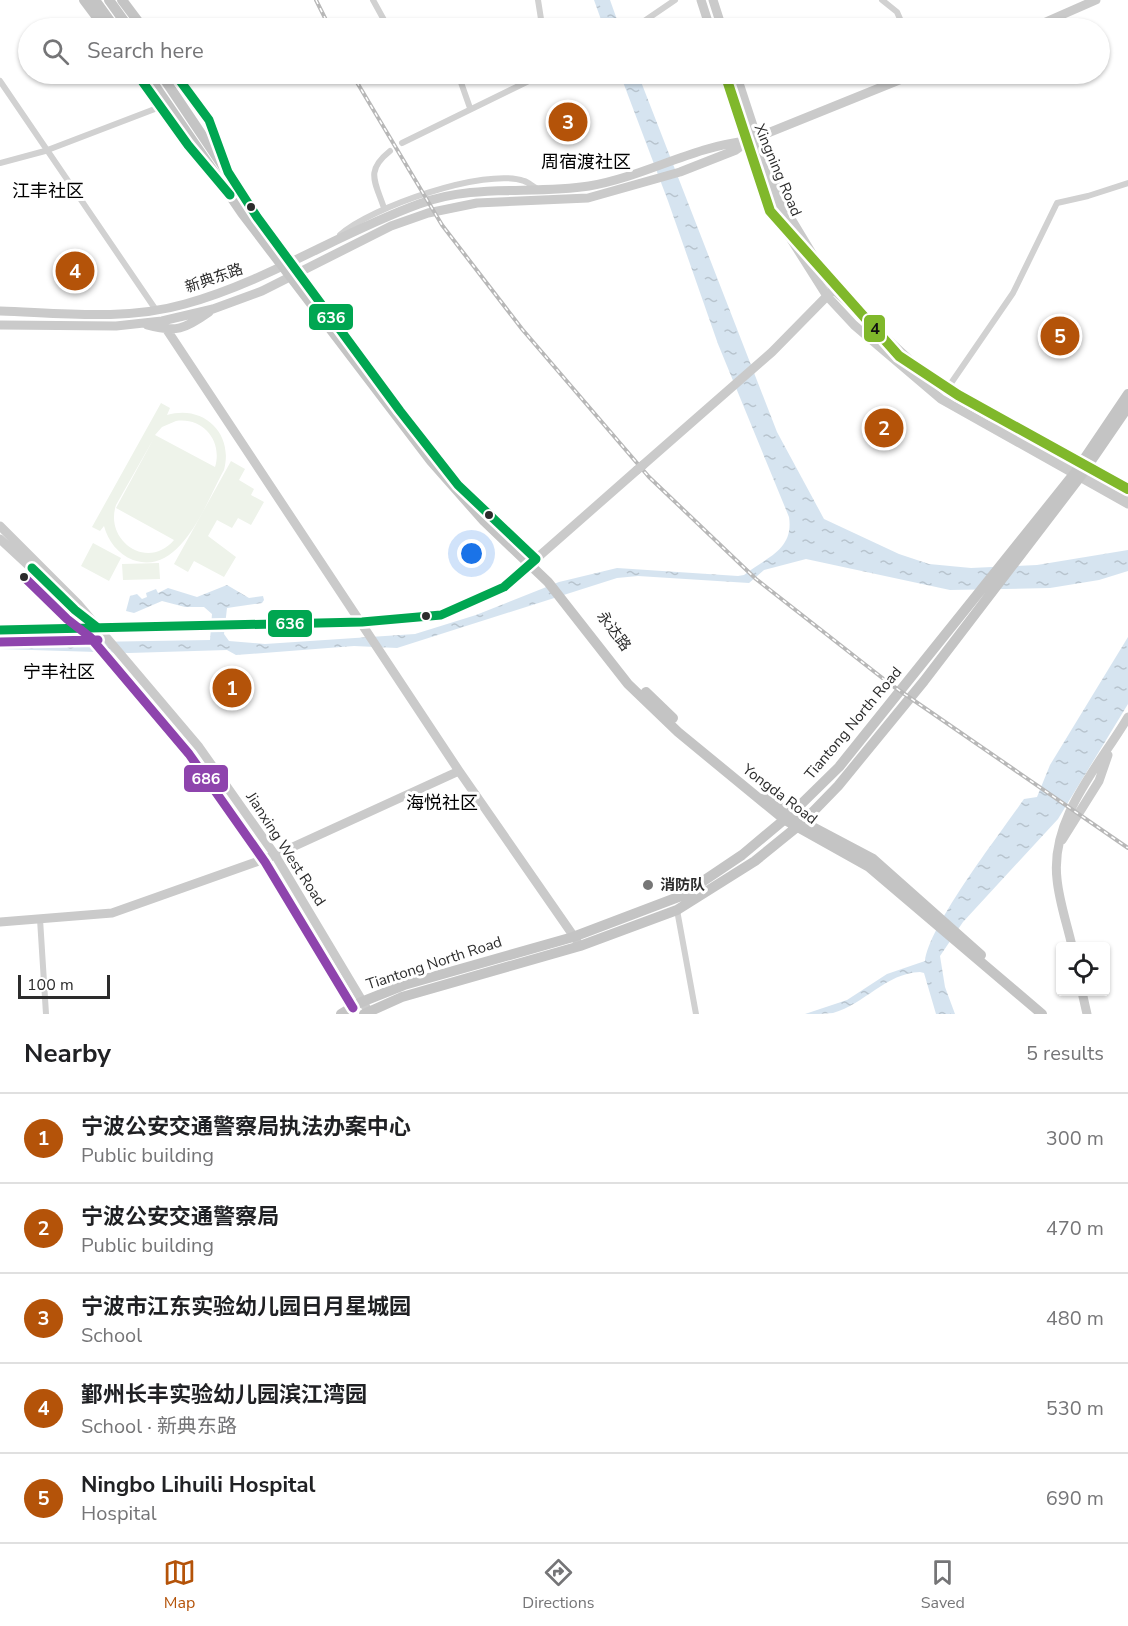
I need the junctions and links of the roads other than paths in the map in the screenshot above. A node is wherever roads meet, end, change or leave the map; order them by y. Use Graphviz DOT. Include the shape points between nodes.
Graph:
graph roads {
  1 [pos="84,0"];
  2 [pos="95,0"];
  3 [pos="109,0"];
  4 [pos="122,0"];
  5 [pos="373,0"];
  6 [pos="537,0"];
  7 [pos="675,0"];
  8 [pos="700,0"];
  9 [pos="712,0"];
  10 [pos="882,0"];
  11 [pos="1096,0"];
  12 [pos="1078,4"];
  13 [pos="98,18"];
  14 [pos="108,18"];
  15 [pos="122,18"];
  16 [pos="136,18"];
  17 [pos="383,18"];
  18 [pos="541,18"];
  19 [pos="649,18"];
  20 [pos="706,18"];
  21 [pos="718,18"];
  22 [pos="900,18"];
  23 [pos="1051,18"];
  24 [pos="0,81"];
  25 [pos="143,84"];
  26 [pos="154,84"];
  27 [pos="167,84"];
  28 [pos="183,84"];
  29 [pos="462,84"];
  30 [pos="522,84"];
  31 [pos="728,84"];
  32 [pos="739,84"];
  33 [pos="890,84"];
  34 [pos="160,107"];
  35 [pos="470,108"];
  36 [pos="753,140"];
  37 [pos="402,142"];
  38 [pos="45,151"];
  39 [pos="390,151"];
  40 [pos="0,163"];
  41 [pos="228,172"];
  42 [pos="1128,183"];
  43 [pos="536,188"];
  44 [pos="232,197"];
  45 [pos="384,208"];
  46 [pos="336,240"];
  47 [pos="288,265"];
  48 [pos="296,276"];
  49 [pos="830,293"];
  50 [pos="213,309"];
  51 [pos="156,310"];
  52 [pos="0,311"];
  53 [pos="142,323"];
  54 [pos="0,325"];
  55 [pos="167,330"];
  56 [pos="947,389"];
  57 [pos="1128,394"];
  58 [pos="1128,407"];
  59 [pos="1079,472"];
  60 [pos="1128,496"];
  61 [pos="1128,504"];
  62 [pos="0,526"];
  63 [pos="0,539"];
  64 [pos="533,561"];
  65 [pos="364,625"];
  66 [pos="0,630"];
  67 [pos="100,631"];
  68 [pos="1128,717"];
  69 [pos="459,771"];
  70 [pos="788,817"];
  71 [pos="799,825"];
  72 [pos="275,855"];
  73 [pos="677,910"];
  74 [pos="40,919"];
  75 [pos="0,922"];
  76 [pos="577,941"];
  77 [pos="1071,942"];
  78 [pos="964,946"];
  79 [pos="1083,996"];
  80 [pos="366,1010"];
  81 [pos="46,1014"];
  82 [pos="341,1014"];
  83 [pos="696,1014"];
  84 [pos="1042,1014"];
  85 [pos="1049,1014"];
  86 [pos="1087,1014"];
  1 -- 13 [label="main road"];
  2 -- 14 [label="main road"];
  3 -- 15 [label="main road"];
  4 -- 16 [label="main road"];
  5 -- 17 [label="street"];
  6 -- 18 [label="street"];
  7 -- 19 [label="street"];
  8 -- 20 [label="main road"];
  9 -- 21 [label="main road"];
  10 -- 22 [label="street"];
  11 -- 12 [label="main road"];
  12 -- 23 [label="main road"];
  24 -- 38 [label="street"];
  25 -- 34 [label="main road"];
  26 -- 44 [label="main road"];
  27 -- 41 [label="main road"];
  28 -- 41 [label="main road" via="209,120"];
  29 -- 35 [label="street"];
  30 -- 35 [label="street"];
  31 -- 36 [label="main road, Xingning Road"];
  32 -- 36 [label="main road, Xingning Road"];
  33 -- 36 [label="main road"];
  34 -- 38 [label="street"];
  34 -- 44 [label="main road"];
  35 -- 37 [label="street"];
  36 -- 43 [label="main road, 新典东路" via="727,143 628,178 586,186"];
  36 -- 48 [label="main road, 新典东路" via="680,172 588,198 477,203 428,213 391,226"];
  36 -- 49 [label="main road, Xingning Road" via="789,236"];
  38 -- 40 [label="street"];
  38 -- 51 [label="street"];
  39 -- 45 [label="street" via="376,164 373,174"];
  41 -- 47 [label="main road"];
  42 -- 56 [label="street" via="1057,203 1013,293"];
  43 -- 45 [label="street" via="524,181 487,180"];
  43 -- 46 [label="main road, 新典东路" via="470,192 421,203"];
  44 -- 47 [label="main road"];
  45 -- 46 [label="street" via="351,225"];
  46 -- 47 [label="main road, 新典东路"];
  47 -- 48 [label="main road, 永达路"];
  47 -- 51 [label="main road, 新典东路" via="238,287"];
  48 -- 50 [label="main road, 新典东路"];
  48 -- 64 [label="main road, 永达路" via="450,476"];
  49 -- 56 [label="main road, Xingning Road"];
  49 -- 59 [label="main road, Xingning Road" via="854,325 941,399"];
  49 -- 64 [label="main road" via="757,366"];
  50 -- 53 [label="main road, 新典东路"];
  50 -- 55 [label="main road" via="189,326"];
  51 -- 52 [label="main road, 新典东路" via="103,314"];
  53 -- 54 [label="main road, 新典东路"];
  53 -- 55 [label="main road"];
  55 -- 65 [label="main road"];
  56 -- 59 [label="main road, Xingning Road"];
  57 -- 59 [label="main road, Tiantong North Road"];
  58 -- 59 [label="main road"];
  59 -- 60 [label="main road, Xingning Road"];
  59 -- 61 [label="main road, Xingning Road"];
  59 -- 70 [label="main road, Tiantong North Road" via="839,767"];
  59 -- 71 [label="main road, Tiantong North Road" via="981,608 838,786"];
  62 -- 67 [label="main road, Jianxing West Road"];
  63 -- 67 [label="main road, Jianxing West Road"];
  64 -- 65 [label="main road" via="504,587 441,615"];
  64 -- 70 [label="main road, 永达路" via="633,680"];
  65 -- 67 [label="main road"];
  65 -- 69 [label="main road"];
  66 -- 67 [label="main road"];
  67 -- 72 [label="main road, Jianxing West Road" via="199,747"];
  68 -- 77 [label="main road" via="1113,743 1099,782 1057,853 1057,879"];
  69 -- 72 [label="main road"];
  69 -- 76 [label="main road"];
  70 -- 71 [label="main road, Yongda Road"];
  70 -- 76 [label="main road, Tiantong North Road" via="742,855 681,896"];
  71 -- 73 [label="main road, Tiantong North Road" via="755,861"];
  71 -- 78 [label="main road, Yongda Road" via="869,867"];
  72 -- 74 [label="main road" via="112,913"];
  72 -- 80 [label="main road, Jianxing West Road"];
  73 -- 76 [label="main road, Tiantong North Road"];
  73 -- 83 [label="street"];
  74 -- 75 [label="main road"];
  74 -- 81 [label="street"];
  76 -- 80 [label="main road, Tiantong North Road"];
  78 -- 84 [label="main road"];
  78 -- 85 [label="main road"];
  79 -- 86 [label="main road"];
  80 -- 82 [label="main road, Tiantong North Road"];
}
